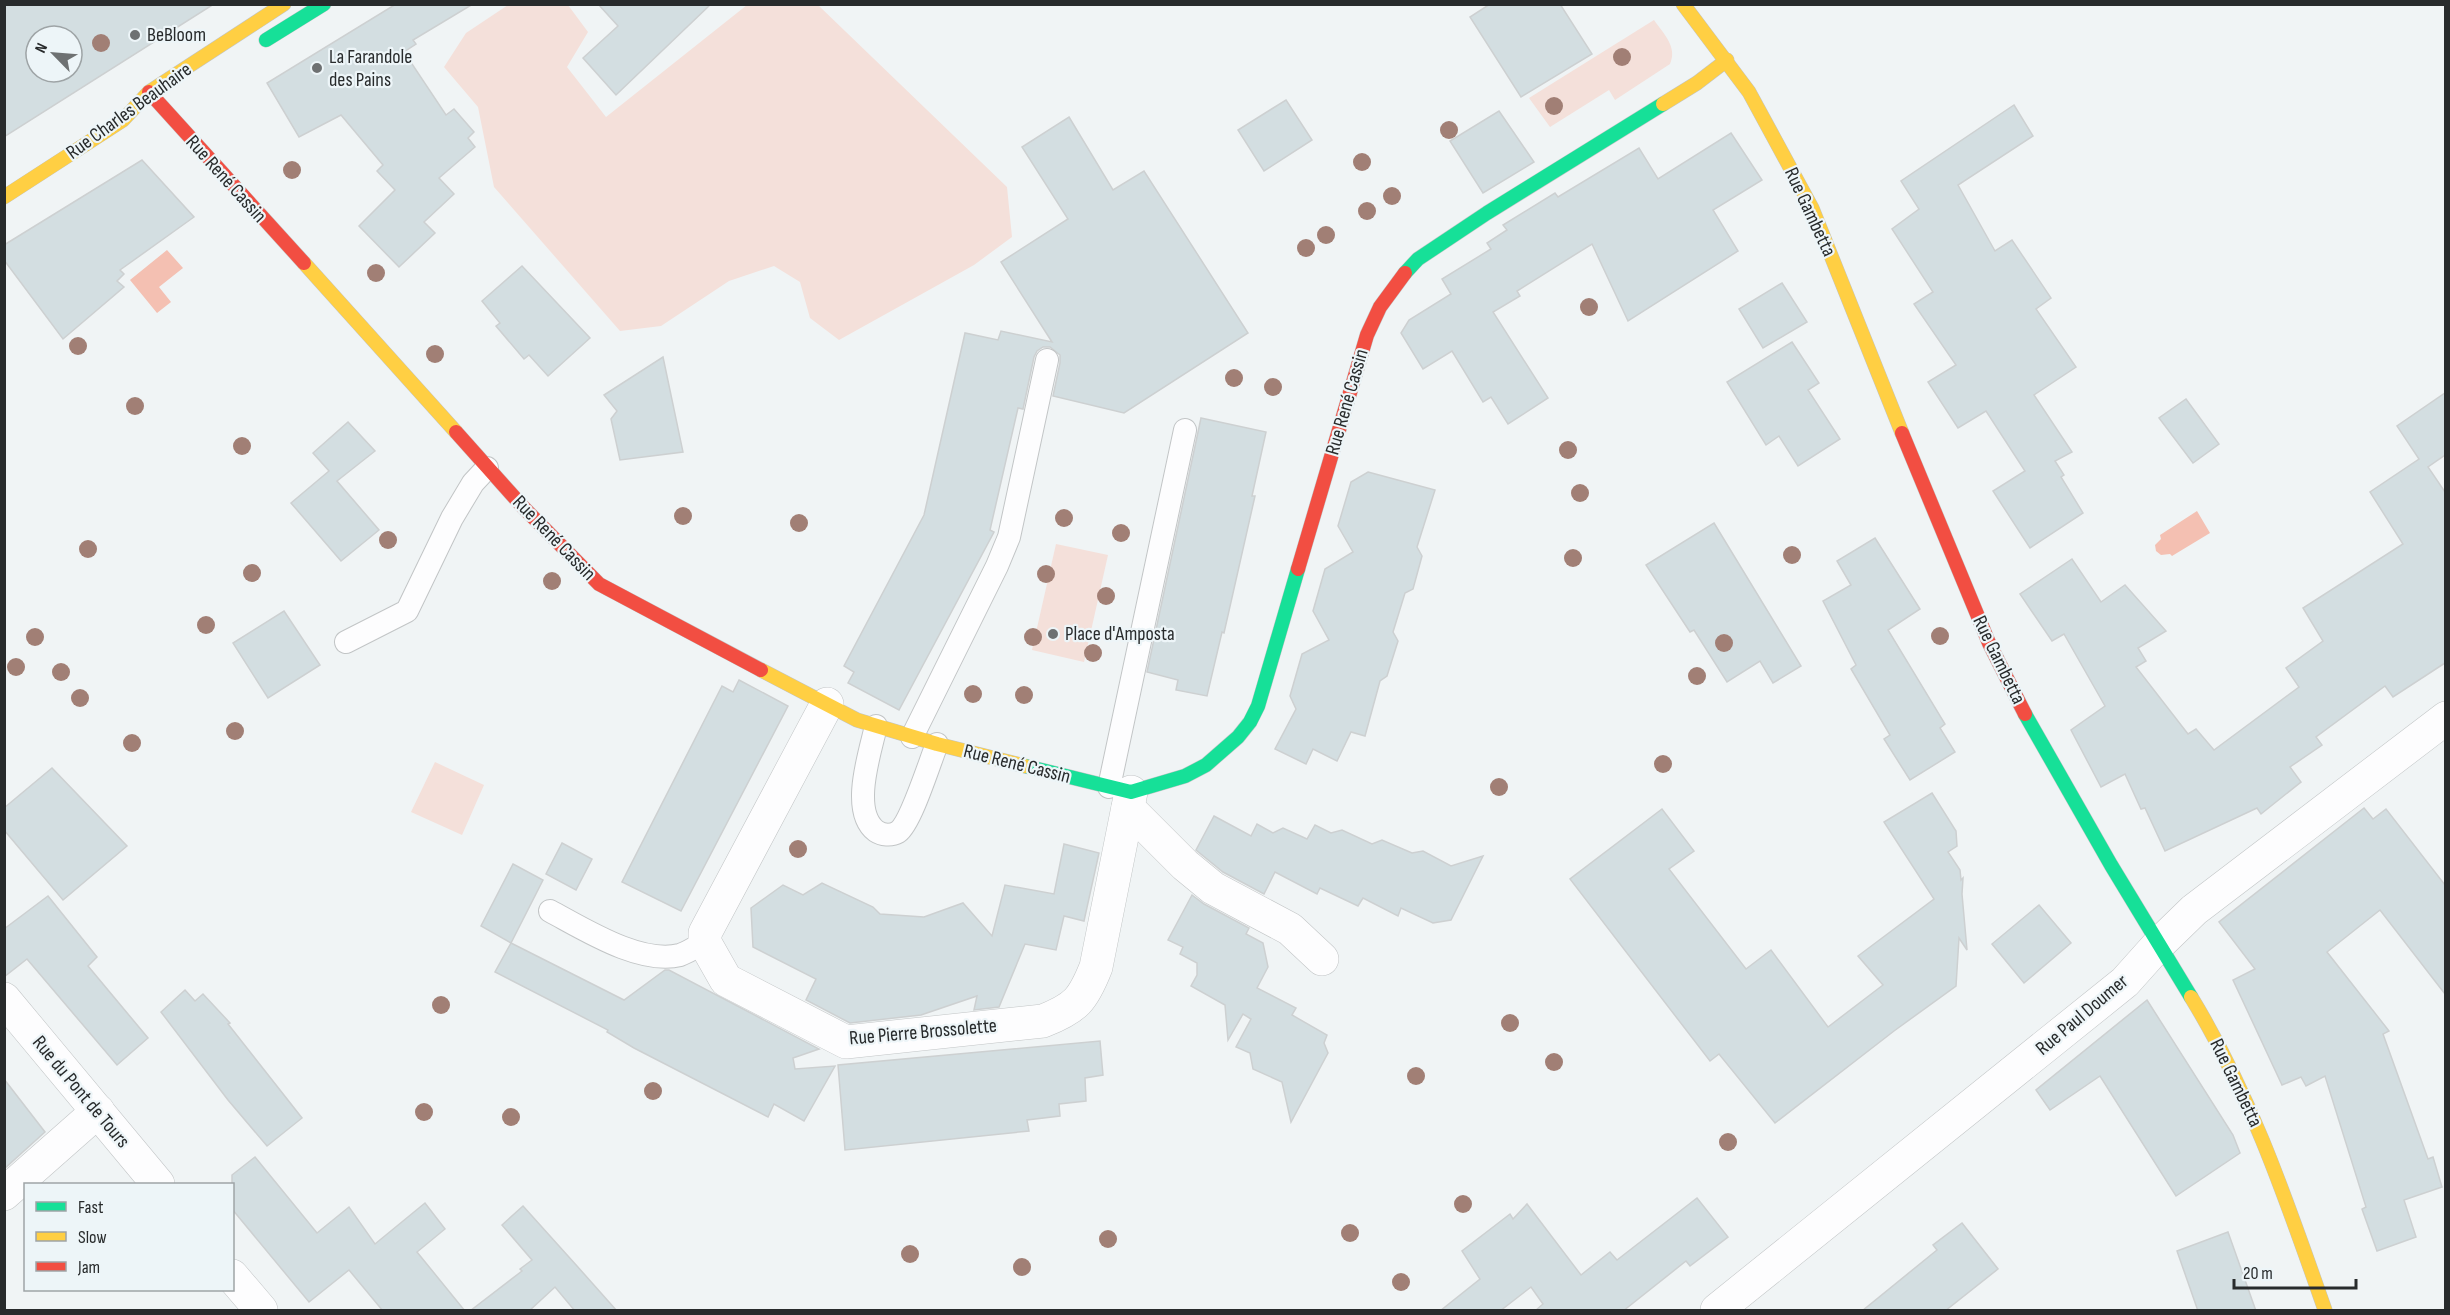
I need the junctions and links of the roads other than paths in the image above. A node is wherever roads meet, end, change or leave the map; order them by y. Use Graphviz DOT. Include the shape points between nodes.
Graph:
graph roads {
  1 [pos="284,4"];
  2 [pos="324,4"];
  3 [pos="1683,4"];
  4 [pos="256,45"];
  5 [pos="1727,60"];
  6 [pos="149,92"];
  7 [pos="164,101"];
  8 [pos="123,120"];
  9 [pos="4,197"];
  10 [pos="1047,360"];
  11 [pos="1185,430"];
  12 [pos="487,468"];
  13 [pos="346,642"];
  14 [pos="827,704"];
  15 [pos="2445,718"];
  16 [pos="876,726"];
  17 [pos="912,736"];
  18 [pos="937,744"];
  19 [pos="1123,795"];
  20 [pos="550,911"];
  21 [pos="705,943"];
  22 [pos="2159,944"];
  23 [pos="1322,959"];
  24 [pos="4,999"];
  25 [pos="98,1111"];
  26 [pos="156,1183"];
  27 [pos="4,1194"];
  28 [pos="234,1278"];
  29 [pos="261,1311"];
  30 [pos="1717,1311"];
  31 [pos="2325,1311"];
  1 -- 6 [label="street, Rue Charles Beauhaire"];
  2 -- 4 [label="street"];
  3 -- 5 [label="street, Rue Gambetta"];
  5 -- 19 [label="street, Rue René Cassin" via="1697,83 1486,213 1418,259 1397,283 1367,335 1258,706 1250,722 1206,765 1185,776"];
  5 -- 22 [label="street, Rue Gambetta" via="1749,92 1812,208 1989,643 2034,731"];
  6 -- 7 [label="street, Rue René Cassin"];
  6 -- 8 [label="street, Rue Charles Beauhaire"];
  7 -- 8 [label="street"];
  7 -- 12 [label="street, Rue René Cassin"];
  8 -- 9 [label="street, Rue Charles Beauhaire"];
  10 -- 17 [label="lane" via="1009,537"];
  11 -- 19 [label="lane"];
  12 -- 13 [label="lane" via="452,518 407,611"];
  12 -- 14 [label="street, Rue René Cassin" via="599,584"];
  14 -- 16 [label="street, Rue René Cassin"];
  14 -- 21 [label="street" via="705,933"];
  15 -- 22 [label="street, Rue Paul Doumer" via="2194,910"];
  16 -- 17 [label="street, Rue René Cassin"];
  16 -- 18 [label="lane" via="862,796 864,814 879,833 898,831 908,819"];
  17 -- 18 [label="street, Rue René Cassin"];
  18 -- 19 [label="street, Rue René Cassin"];
  19 -- 21 [label="street, Rue Pierre Brossolette" via="1096,968 1088,989 1072,1008 1043,1021 846,1042 726,980"];
  19 -- 23 [label="street" via="1185,865 1213,888 1290,929"];
  20 -- 21 [label="lane" via="618,947 646,953 680,954"];
  22 -- 30 [label="street, Rue Paul Doumer" via="2125,982"];
  22 -- 31 [label="street, Rue Gambetta" via="2239,1083 2273,1162"];
  24 -- 25 [label="street, Rue du Pont de Tours"];
  25 -- 26 [label="street, Rue du Pont de Tours"];
  25 -- 27 [label="street"];
  28 -- 29 [label="street"];
}
